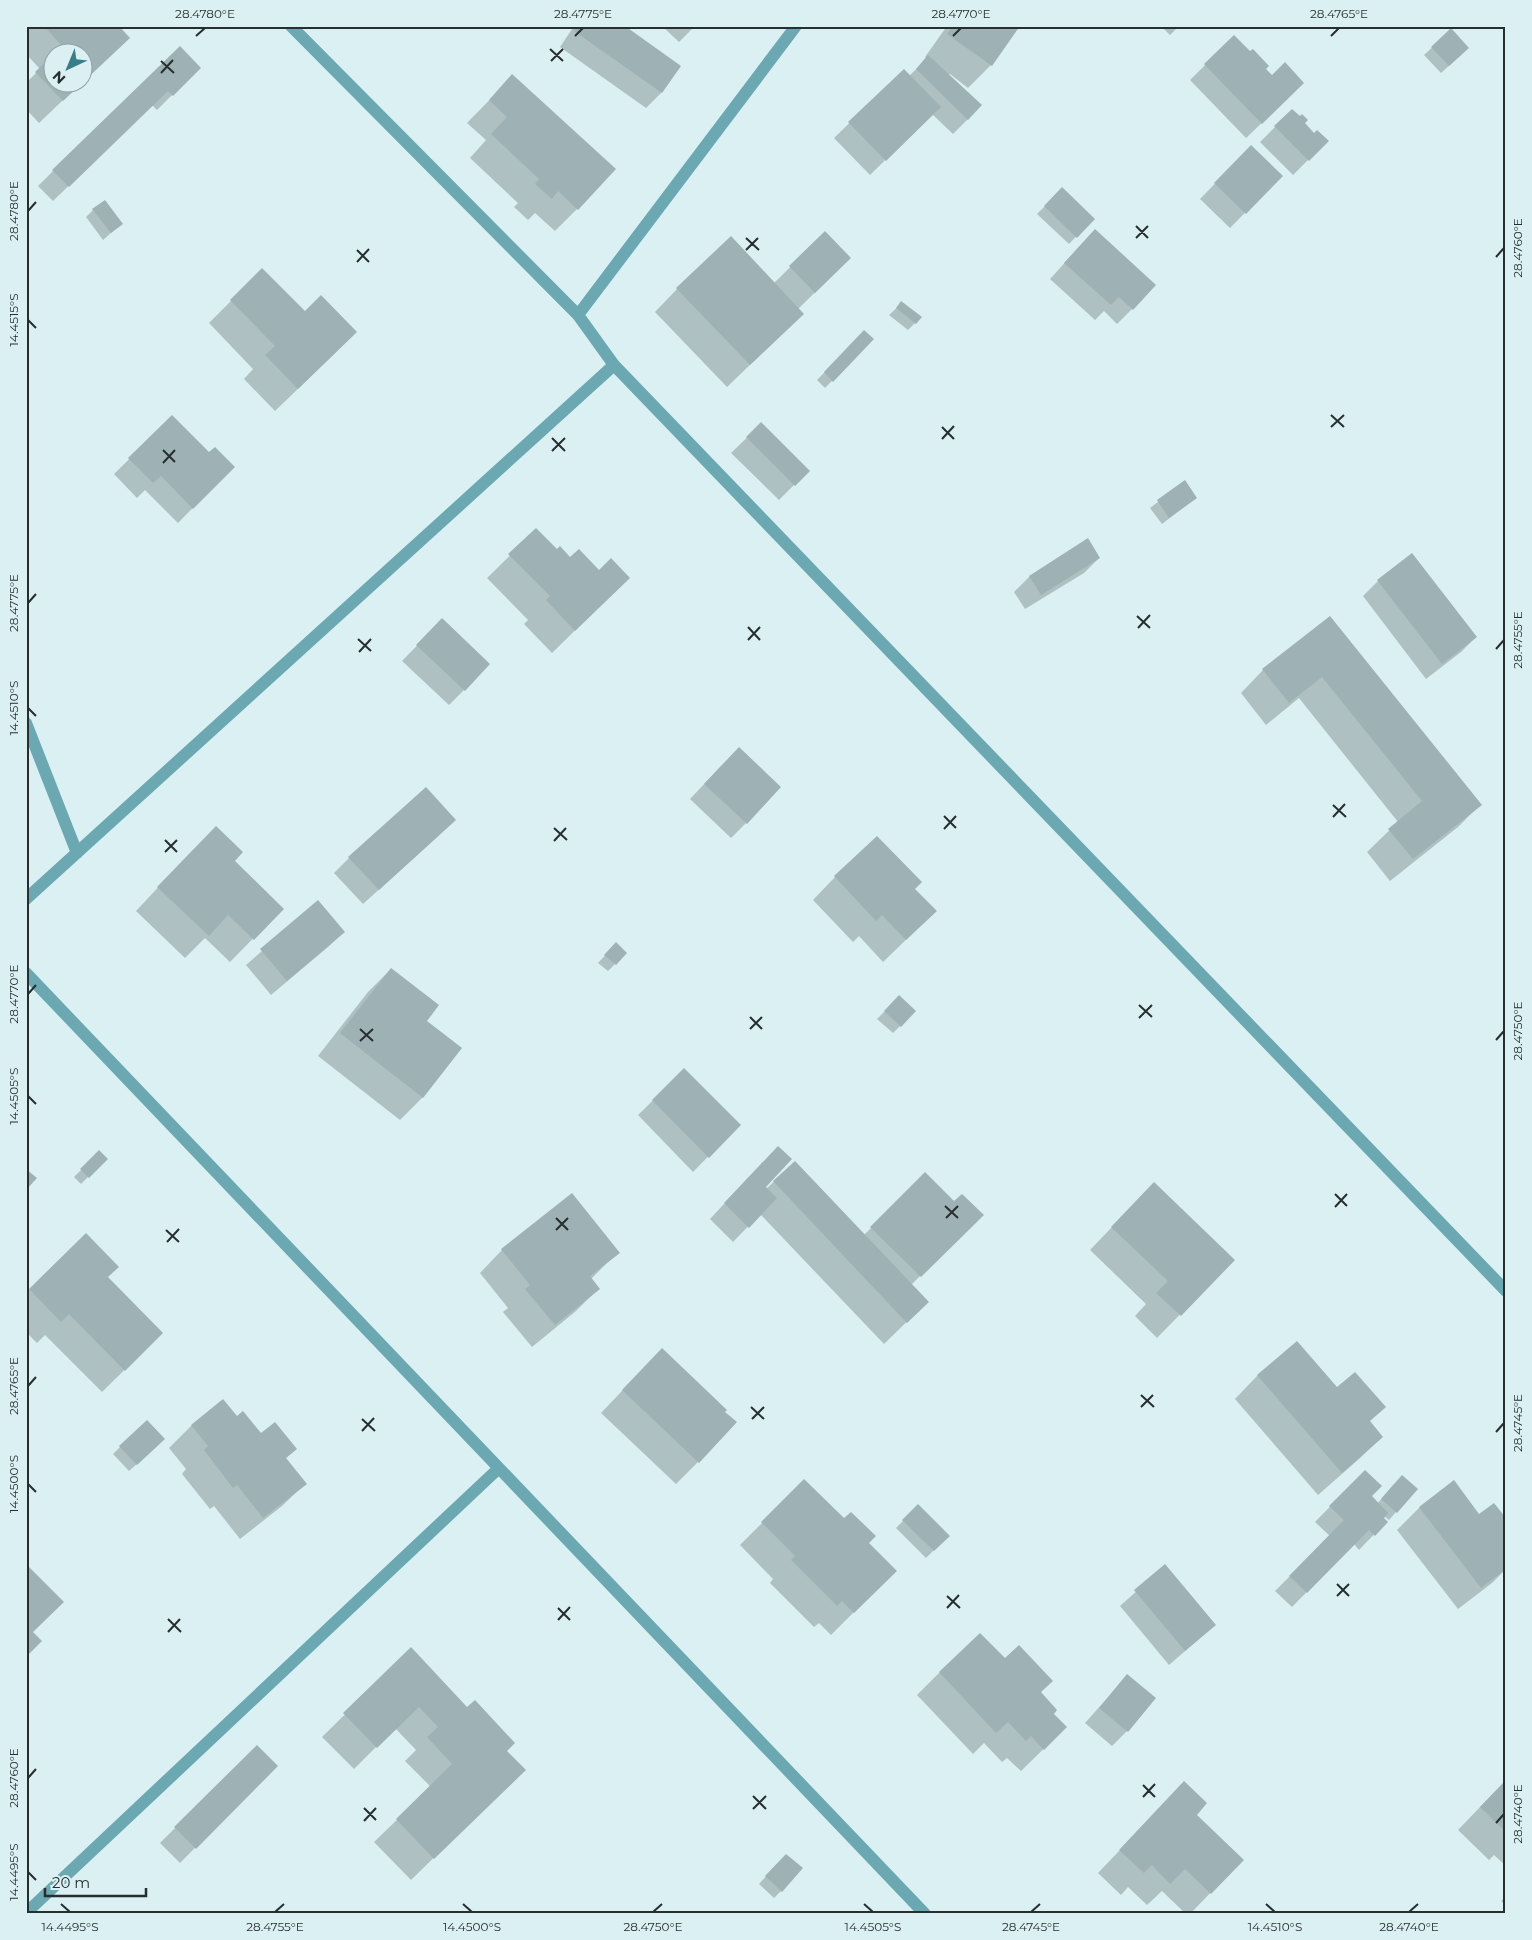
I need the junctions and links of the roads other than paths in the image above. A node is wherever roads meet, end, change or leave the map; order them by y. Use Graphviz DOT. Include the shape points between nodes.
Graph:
graph roads {
  1 [pos="291,26"];
  2 [pos="796,26"];
  3 [pos="578,315"];
  4 [pos="614,365"];
  5 [pos="26,723"];
  6 [pos="77,853"];
  7 [pos="26,899"];
  8 [pos="26,974"];
  9 [pos="1506,1291"];
  10 [pos="498,1468"];
  11 [pos="26,1913"];
  12 [pos="925,1914"];
  1 -- 3 [label="street"];
  2 -- 3 [label="street"];
  3 -- 4 [label="street"];
  4 -- 6 [label="street"];
  4 -- 9 [label="street"];
  5 -- 6 [label="street"];
  6 -- 7 [label="street"];
  8 -- 10 [label="street"];
  10 -- 11 [label="street"];
  10 -- 12 [label="street"];
}
